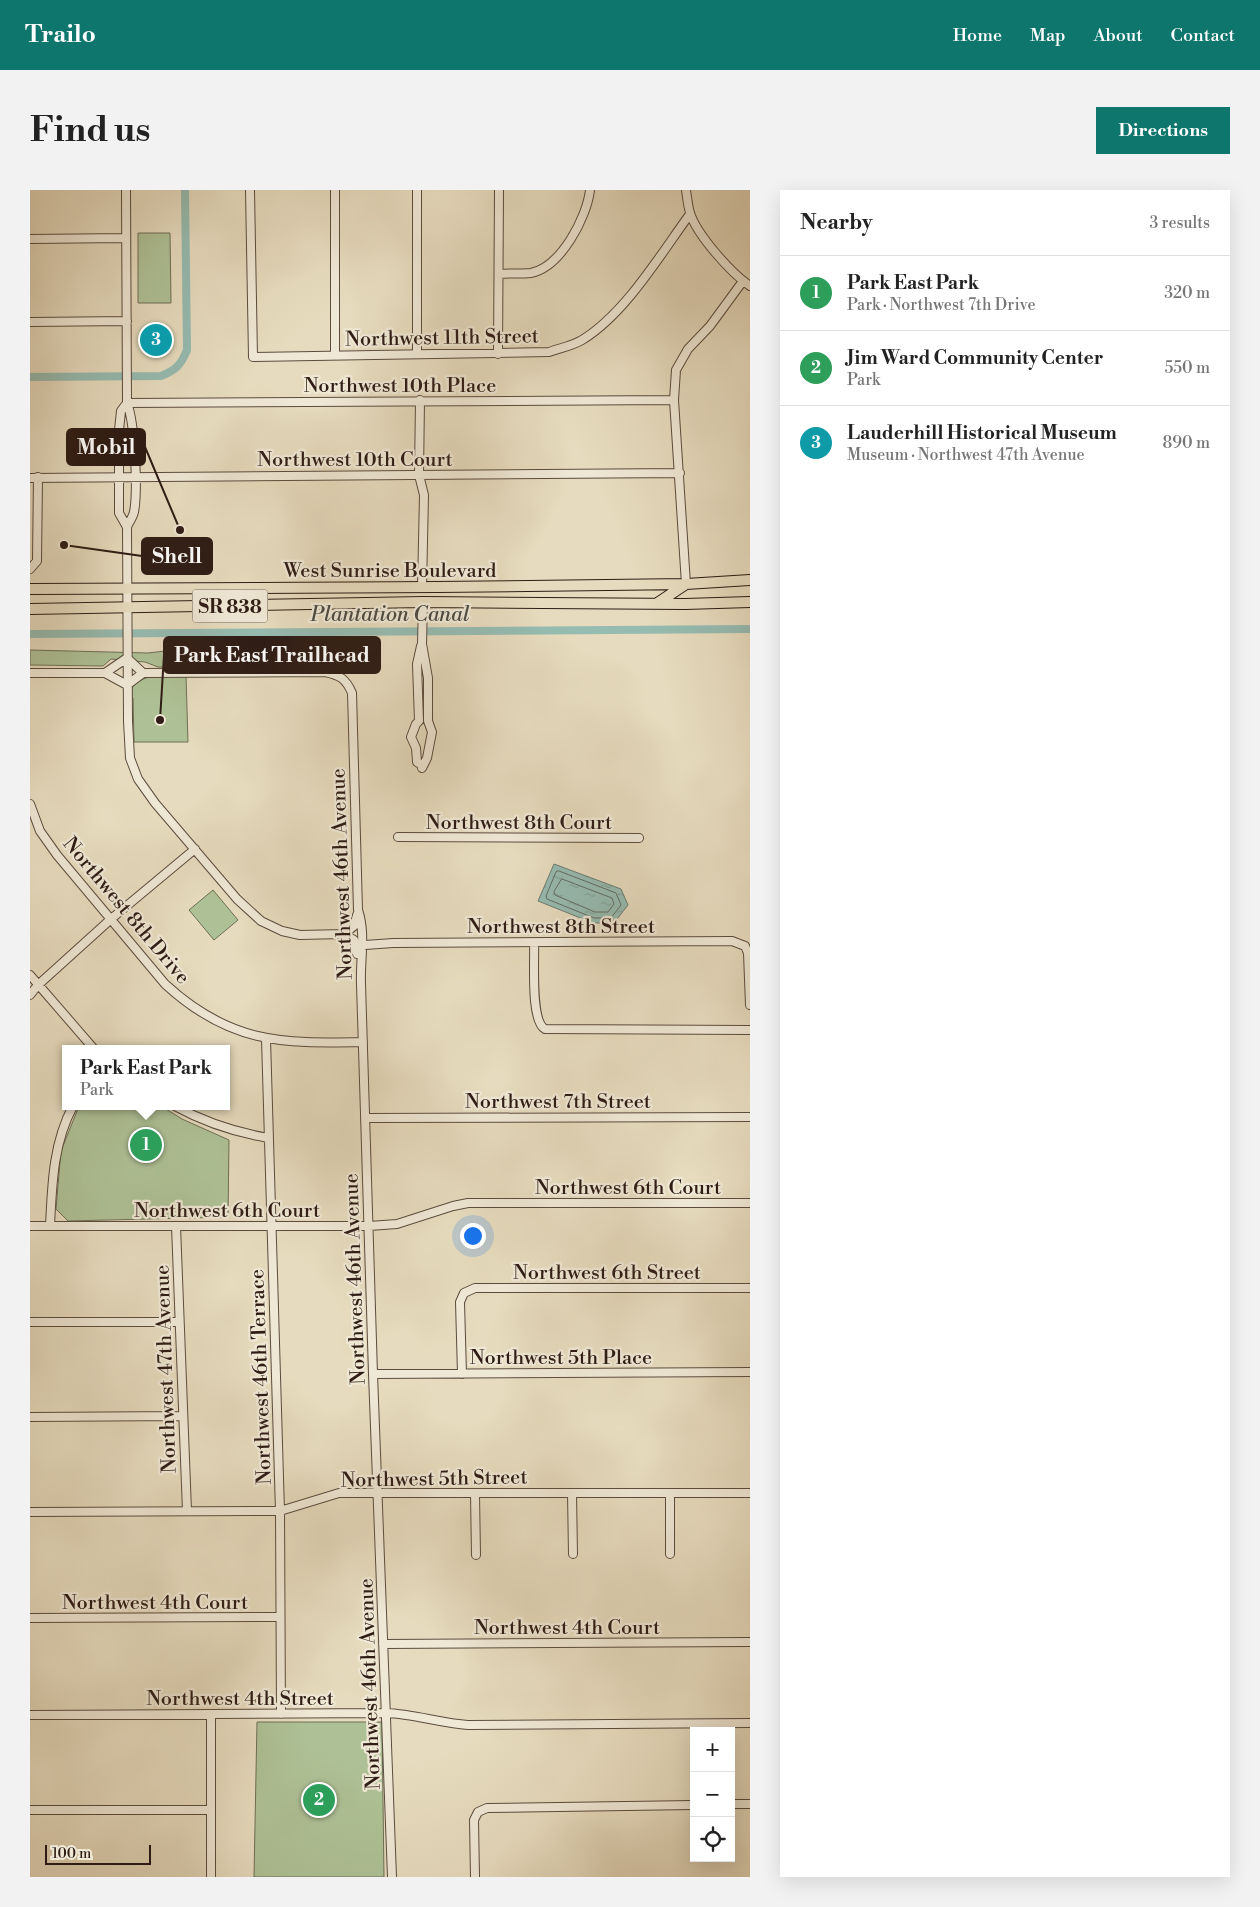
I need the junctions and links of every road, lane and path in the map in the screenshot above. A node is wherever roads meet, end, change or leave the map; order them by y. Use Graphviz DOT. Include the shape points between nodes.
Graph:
graph roads {
  1 [pos="126,190"];
  2 [pos="250,190"];
  3 [pos="335,190"];
  4 [pos="417,190"];
  5 [pos="499,190"];
  6 [pos="590,190"];
  7 [pos="686,190"];
  8 [pos="690,214"];
  9 [pos="125,238"];
  10 [pos="30,239"];
  11 [pos="499,274"];
  12 [pos="743,281"];
  13 [pos="750,286"];
  14 [pos="127,321"];
  15 [pos="30,322"];
  16 [pos="417,354"];
  17 [pos="498,354"];
  18 [pos="336,355"];
  19 [pos="420,400"];
  20 [pos="674,400"];
  21 [pos="127,403"];
  22 [pos="680,473"];
  23 [pos="119,475"];
  24 [pos="134,475"];
  25 [pos="419,475"];
  26 [pos="34,478"];
  27 [pos="127,527"];
  28 [pos="30,569"];
  29 [pos="750,580"];
  30 [pos="686,584"];
  31 [pos="422,587"];
  32 [pos="128,588"];
  33 [pos="438,588"];
  34 [pos="30,589"];
  35 [pos="401,602"];
  36 [pos="423,602"];
  37 [pos="750,602"];
  38 [pos="655,604"];
  39 [pos="127,608"];
  40 [pos="30,609"];
  41 [pos="422,644"];
  42 [pos="127,657"];
  43 [pos="30,673"];
  44 [pos="105,673"];
  45 [pos="143,673"];
  46 [pos="127,685"];
  47 [pos="416,748"];
  48 [pos="429,748"];
  49 [pos="30,804"];
  50 [pos="398,837"];
  51 [pos="639,838"];
  52 [pos="195,849"];
  53 [pos="358,910"];
  54 [pos="111,919"];
  55 [pos="361,931"];
  56 [pos="344,934"];
  57 [pos="534,943"];
  58 [pos="376,944"];
  59 [pos="359,949"];
  60 [pos="30,975"];
  61 [pos="38,985"];
  62 [pos="30,995"];
  63 [pos="750,1005"];
  64 [pos="750,1030"];
  65 [pos="266,1039"];
  66 [pos="363,1042"];
  67 [pos="90,1045"];
  68 [pos="70,1110"];
  69 [pos="182,1110"];
  70 [pos="750,1117"];
  71 [pos="366,1118"];
  72 [pos="268,1138"];
  73 [pos="750,1203"];
  74 [pos="271,1225"];
  75 [pos="30,1226"];
  76 [pos="50,1226"];
  77 [pos="176,1226"];
  78 [pos="369,1226"];
  79 [pos="750,1288"];
  80 [pos="30,1322"];
  81 [pos="180,1322"];
  82 [pos="750,1372"];
  83 [pos="373,1374"];
  84 [pos="462,1374"];
  85 [pos="183,1416"];
  86 [pos="30,1417"];
  87 [pos="572,1493"];
  88 [pos="670,1493"];
  89 [pos="378,1494"];
  90 [pos="475,1494"];
  91 [pos="750,1494"];
  92 [pos="30,1512"];
  93 [pos="187,1512"];
  94 [pos="280,1512"];
  95 [pos="573,1554"];
  96 [pos="670,1554"];
  97 [pos="476,1555"];
  98 [pos="30,1618"];
  99 [pos="280,1618"];
  100 [pos="750,1642"];
  101 [pos="383,1644"];
  102 [pos="386,1713"];
  103 [pos="211,1714"];
  104 [pos="281,1714"];
  105 [pos="30,1715"];
  106 [pos="750,1723"];
  107 [pos="735,1804"];
  108 [pos="750,1804"];
  109 [pos="690,1805"];
  110 [pos="30,1810"];
  111 [pos="212,1810"];
  112 [pos="211,1877"];
  113 [pos="392,1877"];
  114 [pos="475,1877"];
  1 -- 9 [label="street"];
  2 -- 18 [label="street, Northwest 11th Street" via="253,357"];
  3 -- 18 [label="street"];
  4 -- 16 [label="street"];
  5 -- 11 [label="street"];
  6 -- 11 [label="street" via="588,207 572,238 551,261 532,273"];
  7 -- 8 [label="street"];
  8 -- 12 [label="street" via="720,259"];
  8 -- 17 [label="street, Northwest 11th Street" via="631,294 605,323 581,341 549,352"];
  9 -- 10 [label="street"];
  9 -- 14 [label="street"];
  11 -- 17 [label="street"];
  12 -- 13 [label="street"];
  12 -- 20 [label="street" via="710,326 688,349 676,370"];
  14 -- 15 [label="street"];
  14 -- 21 [label="street"];
  16 -- 17 [label="street, Northwest 11th Street"];
  16 -- 18 [label="street, Northwest 11th Street"];
  19 -- 20 [label="street, Northwest 10th Place"];
  19 -- 21 [label="street, Northwest 10th Place"];
  19 -- 25 [label="street"];
  20 -- 22 [label="street"];
  21 -- 23 [label="street" via="121,411"];
  21 -- 24 [label="street"];
  22 -- 25 [label="street, Northwest 10th Court"];
  22 -- 30 [label="street"];
  23 -- 24 [label="street, Northwest 10th Court"];
  23 -- 26 [label="street, Northwest 10th Court"];
  23 -- 27 [label="street" via="119,513"];
  24 -- 25 [label="street, Northwest 10th Court"];
  24 -- 27 [label="street" via="134,513"];
  25 -- 31 [label="street" via="424,495"];
  26 -- 28 [label="street" via="37,561"];
  27 -- 32 [label="street"];
  29 -- 30 [label="main road, West Sunrise Boulevard / SR 838"];
  30 -- 33 [label="main road, West Sunrise Boulevard / SR 838"];
  30 -- 38 [label="main road"];
  31 -- 32 [label="main road, West Sunrise Boulevard / SR 838"];
  31 -- 33 [label="main road, West Sunrise Boulevard / SR 838"];
  31 -- 35 [label="main road"];
  32 -- 34 [label="main road, West Sunrise Boulevard / SR 838"];
  32 -- 39 [label="street"];
  33 -- 36 [label="main road" via="426,594"];
  35 -- 36 [label="main road, West Sunrise Boulevard / SR 838"];
  35 -- 39 [label="main road, West Sunrise Boulevard / SR 838"];
  36 -- 38 [label="main road, West Sunrise Boulevard / SR 838"];
  36 -- 41 [label="street"];
  37 -- 38 [label="main road, West Sunrise Boulevard / SR 838"];
  39 -- 40 [label="main road, West Sunrise Boulevard / SR 838"];
  39 -- 42 [label="street"];
  41 -- 47 [label="street" via="417,664 419,721 411,738"];
  41 -- 48 [label="street" via="428,678 428,721 432,732"];
  42 -- 44 [label="street"];
  42 -- 45 [label="street"];
  42 -- 46 [label="street"];
  43 -- 44 [label="street"];
  44 -- 46 [label="street"];
  45 -- 46 [label="street"];
  45 -- 53 [label="street, Northwest 46th Avenue" via="325,672 347,681 352,693"];
  46 -- 52 [label="street" via="130,758 138,780"];
  47 -- 48 [label="street"];
  47 -- 48 [label="street" via="417,762 422,767"];
  49 -- 54 [label="street, Northwest 8th Drive" via="46,839"];
  50 -- 51 [label="street, Northwest 8th Court"];
  52 -- 54 [label="street"];
  52 -- 56 [label="street" via="260,921 300,935"];
  53 -- 55 [label="street, Northwest 46th Avenue"];
  53 -- 56 [label="street" via="354,926"];
  54 -- 61 [label="street"];
  54 -- 65 [label="street, Northwest 8th Drive" via="165,984 185,1002 210,1019"];
  55 -- 58 [label="street" via="367,940"];
  55 -- 59 [label="street, Northwest 46th Avenue"];
  56 -- 59 [label="street" via="354,940"];
  57 -- 58 [label="street, Northwest 8th Street"];
  57 -- 63 [label="street, Northwest 8th Street" via="732,942 745,946 749,961"];
  57 -- 64 [label="street" via="536,1015 541,1027 552,1031"];
  58 -- 59 [label="street, Northwest 8th Street"];
  59 -- 66 [label="street, Northwest 46th Avenue"];
  60 -- 61 [label="street"];
  61 -- 62 [label="street"];
  61 -- 67 [label="street"];
  65 -- 66 [label="street, Northwest 8th Drive" via="306,1044"];
  65 -- 72 [label="street, Northwest 46th Terrace"];
  66 -- 71 [label="street, Northwest 46th Avenue"];
  68 -- 76 [label="street" via="56,1154"];
  69 -- 72 [label="street" via="230,1131"];
  70 -- 71 [label="street, Northwest 7th Street"];
  71 -- 78 [label="street, Northwest 46th Avenue"];
  72 -- 74 [label="street, Northwest 46th Terrace"];
  73 -- 78 [label="street, Northwest 6th Court" via="468,1204 397,1224"];
  74 -- 77 [label="street, Northwest 6th Court"];
  74 -- 78 [label="street, Northwest 6th Court"];
  74 -- 94 [label="street, Northwest 46th Terrace"];
  75 -- 76 [label="street, Northwest 6th Court"];
  76 -- 77 [label="street, Northwest 6th Court"];
  77 -- 81 [label="street, Northwest 47th Avenue"];
  78 -- 83 [label="street, Northwest 46th Avenue"];
  79 -- 84 [label="street, Northwest 6th Street" via="475,1288 464,1293 460,1302"];
  80 -- 81 [label="street"];
  81 -- 85 [label="street, Northwest 47th Avenue"];
  82 -- 84 [label="street, Northwest 5th Place"];
  83 -- 84 [label="street, Northwest 5th Place"];
  83 -- 89 [label="street, Northwest 46th Avenue"];
  85 -- 86 [label="street"];
  85 -- 93 [label="street, Northwest 47th Avenue"];
  87 -- 88 [label="street, Northwest 5th Street"];
  87 -- 90 [label="street, Northwest 5th Street"];
  87 -- 95 [label="street"];
  88 -- 91 [label="street, Northwest 5th Street"];
  88 -- 96 [label="street"];
  89 -- 90 [label="street, Northwest 5th Street"];
  89 -- 94 [label="street, Northwest 5th Street" via="339,1493"];
  89 -- 101 [label="street, Northwest 46th Avenue"];
  90 -- 97 [label="street"];
  92 -- 93 [label="street, Northwest 5th Street"];
  93 -- 94 [label="street, Northwest 5th Street"];
  94 -- 99 [label="street, Northwest 46th Terrace"];
  98 -- 99 [label="street, Northwest 4th Court"];
  99 -- 104 [label="street, Northwest 46th Terrace"];
  100 -- 101 [label="street, Northwest 4th Court"];
  101 -- 102 [label="street, Northwest 46th Avenue"];
  102 -- 104 [label="street, Northwest 4th Street"];
  102 -- 106 [label="street, Northwest 4th Street" via="468,1725"];
  102 -- 113 [label="street, Northwest 46th Avenue"];
  103 -- 104 [label="street, Northwest 4th Street"];
  103 -- 105 [label="street, Northwest 4th Street"];
  103 -- 111 [label="street"];
  107 -- 108 [label="street"];
  109 -- 114 [label="street" via="487,1808 478,1812 474,1820"];
  110 -- 111 [label="street"];
  111 -- 112 [label="street"];
}
